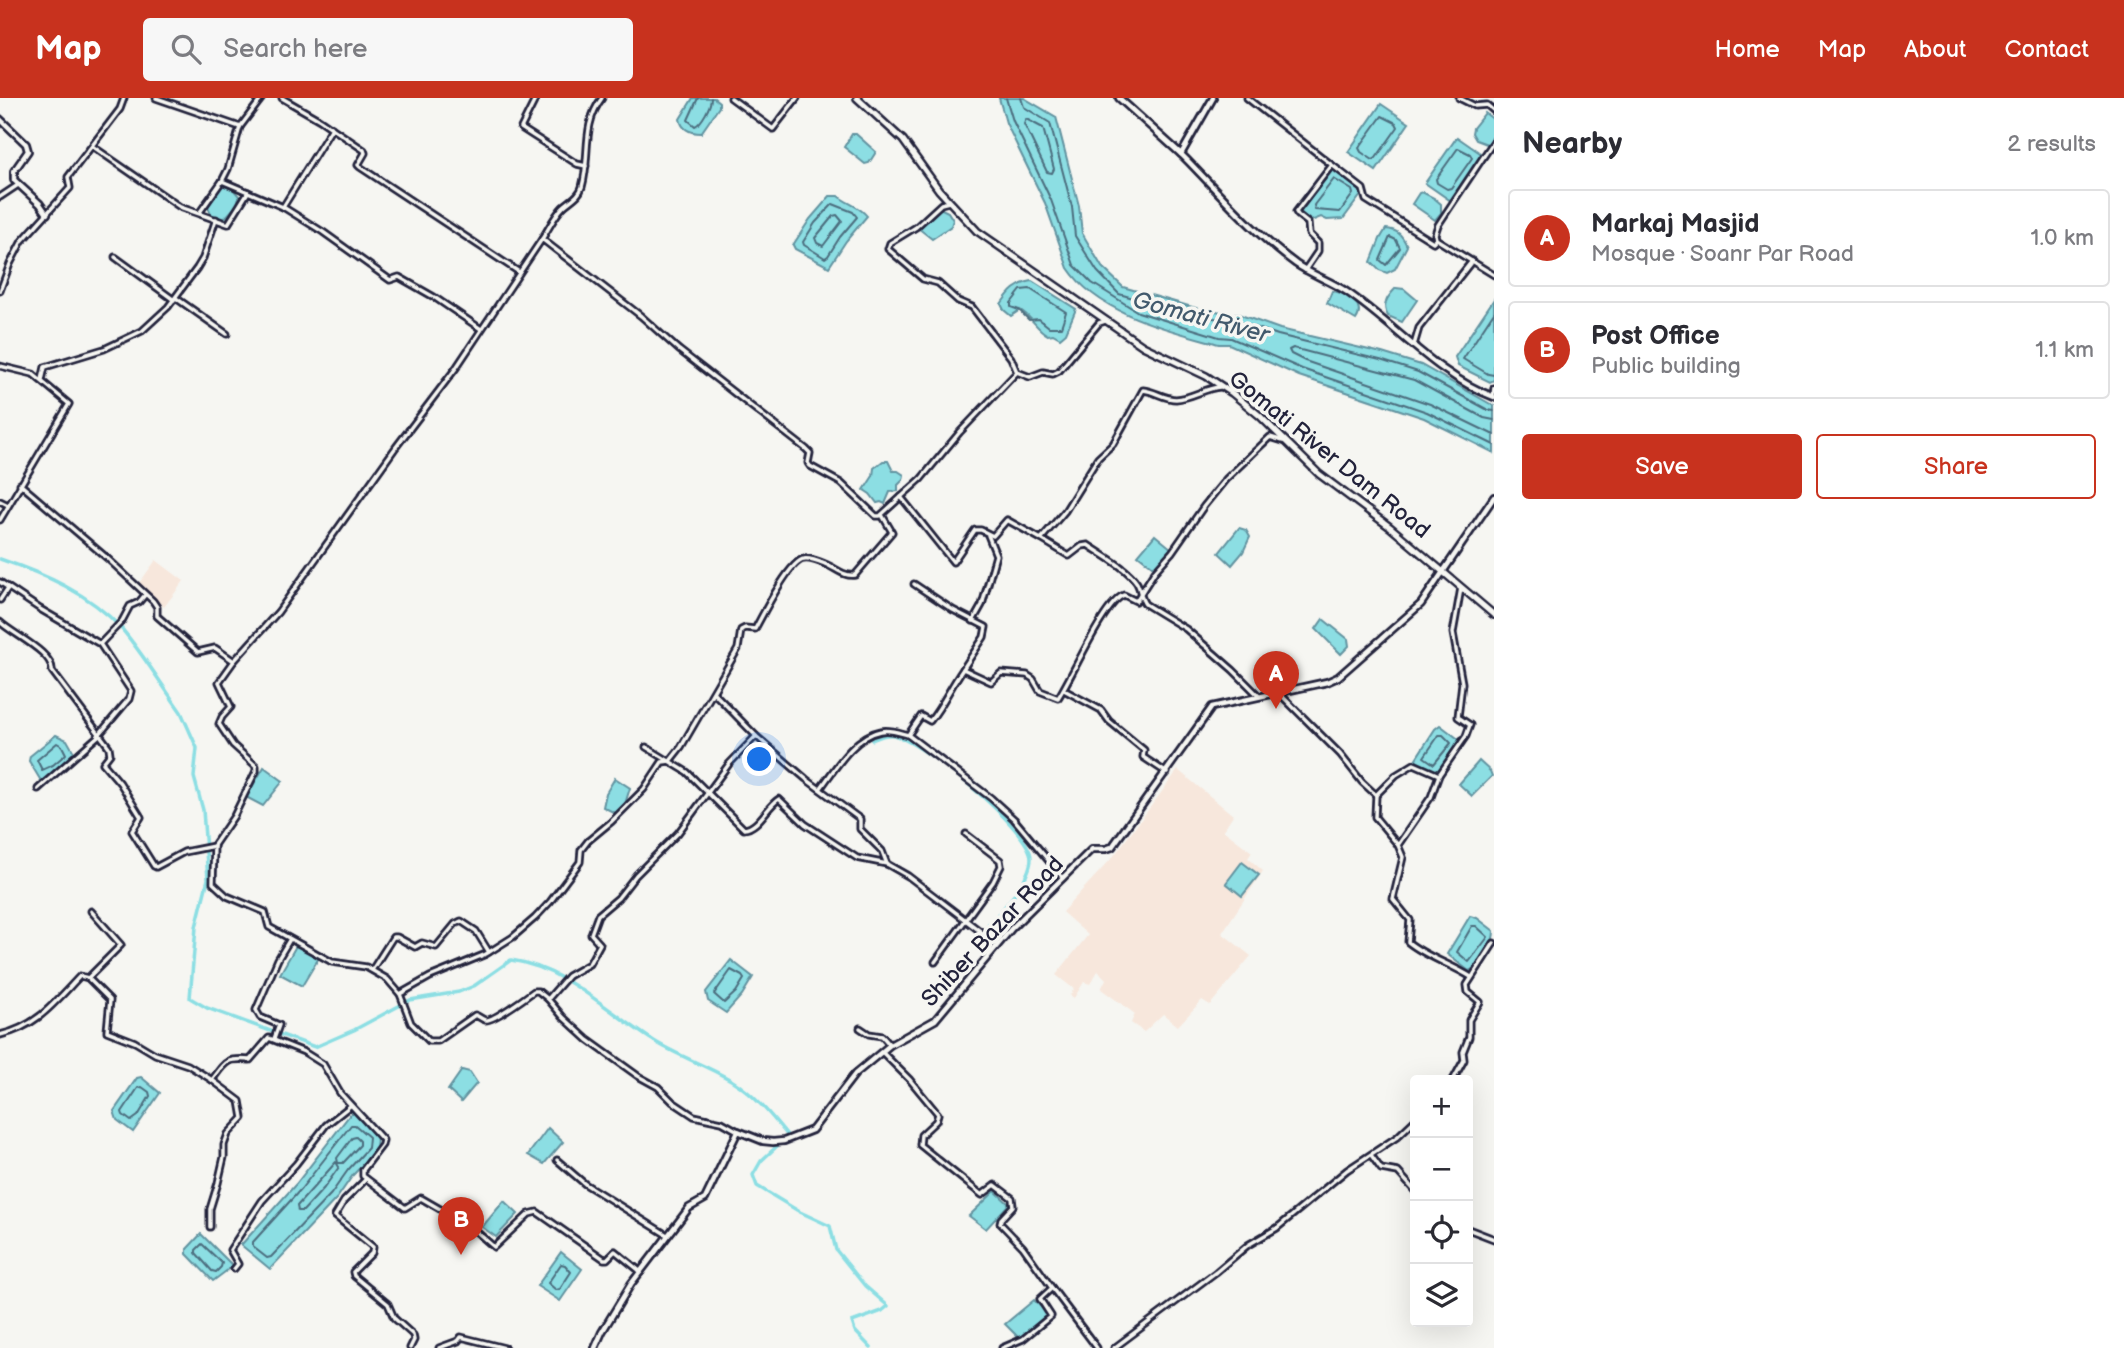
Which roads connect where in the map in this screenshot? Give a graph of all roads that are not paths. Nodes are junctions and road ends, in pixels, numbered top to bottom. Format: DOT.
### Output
graph roads {
  1 [pos="124,98"];
  2 [pos="156,98"];
  3 [pos="262,98"];
  4 [pos="282,98"];
  5 [pos="536,98"];
  6 [pos="602,98"];
  7 [pos="731,98"];
  8 [pos="797,98"];
  9 [pos="857,98"];
  10 [pos="1119,98"];
  11 [pos="1213,98"];
  12 [pos="1247,98"];
  13 [pos="1459,98"];
  14 [pos="1494,111"];
  15 [pos="0,119"];
  16 [pos="240,127"];
  17 [pos="332,128"];
  18 [pos="1494,141"];
  19 [pos="92,146"];
  20 [pos="1181,154"];
  21 [pos="1332,165"];
  22 [pos="586,166"];
  23 [pos="222,181"];
  24 [pos="18,185"];
  25 [pos="248,192"];
  26 [pos="0,197"];
  27 [pos="949,202"];
  28 [pos="283,207"];
  29 [pos="200,212"];
  30 [pos="47,214"];
  31 [pos="216,219"];
  32 [pos="542,239"];
  33 [pos="1436,239"];
  34 [pos="115,257"];
  35 [pos="1472,261"];
  36 [pos="1305,270"];
  37 [pos="519,272"];
  38 [pos="1494,275"];
  39 [pos="0,291"];
  40 [pos="175,299"];
  41 [pos="1109,321"];
  42 [pos="481,329"];
  43 [pos="227,334"];
  44 [pos="1414,347"];
  45 [pos="0,366"];
  46 [pos="1017,372"];
  47 [pos="43,380"];
  48 [pos="1225,388"];
  49 [pos="1494,388"];
  50 [pos="1493,396"];
  51 [pos="1285,442"];
  52 [pos="20,484"];
  53 [pos="1494,497"];
  54 [pos="901,498"];
  55 [pos="0,501"];
  56 [pos="8,505"];
  57 [pos="882,515"];
  58 [pos="0,520"];
  59 [pos="988,534"];
  60 [pos="1041,539"];
  61 [pos="1445,571"];
  62 [pos="0,582"];
  63 [pos="914,584"];
  64 [pos="1462,586"];
  65 [pos="8,588"];
  66 [pos="145,595"];
  67 [pos="1140,598"];
  68 [pos="0,600"];
  69 [pos="1494,615"];
  70 [pos="0,621"];
  71 [pos="973,621"];
  72 [pos="100,644"];
  73 [pos="234,661"];
  74 [pos="963,669"];
  75 [pos="1064,690"];
  76 [pos="714,692"];
  77 [pos="1279,692"];
  78 [pos="1259,696"];
  79 [pos="99,734"];
  80 [pos="908,735"];
  81 [pos="757,736"];
  82 [pos="646,747"];
  83 [pos="670,761"];
  84 [pos="1167,773"];
  85 [pos="1439,775"];
  86 [pos="38,789"];
  87 [pos="820,789"];
  88 [pos="709,794"];
  89 [pos="1376,795"];
  90 [pos="966,834"];
  91 [pos="1398,845"];
  92 [pos="214,846"];
  93 [pos="887,864"];
  94 [pos="1063,878"];
  95 [pos="91,911"];
  96 [pos="965,922"];
  97 [pos="290,939"];
  98 [pos="1494,943"];
  99 [pos="997,944"];
  100 [pos="489,951"];
  101 [pos="935,962"];
  102 [pos="372,971"];
  103 [pos="1471,977"];
  104 [pos="88,978"];
  105 [pos="400,994"];
  106 [pos="548,999"];
  107 [pos="860,1028"];
  108 [pos="0,1035"];
  109 [pos="274,1039"];
  110 [pos="890,1045"];
  111 [pos="882,1052"];
  112 [pos="1456,1075"];
  113 [pos="212,1080"];
  114 [pos="350,1106"];
  115 [pos="1410,1124"];
  116 [pos="738,1131"];
  117 [pos="1371,1154"];
  118 [pos="557,1160"];
  119 [pos="366,1179"];
  120 [pos="1410,1185"];
  121 [pos="210,1227"];
  122 [pos="1473,1230"];
  123 [pos="669,1237"];
  124 [pos="1494,1239"];
  125 [pos="234,1269"];
  126 [pos="641,1272"];
  127 [pos="1052,1288"];
  128 [pos="410,1348"];
  129 [pos="439,1348"];
  130 [pos="505,1348"];
  131 [pos="595,1348"];
  132 [pos="1002,1348"];
  133 [pos="1097,1348"];
  134 [pos="1114,1348"];
  1 -- 19 [label="street"];
  2 -- 16 [label="street"];
  3 -- 16 [label="street"];
  4 -- 17 [label="street"];
  5 -- 22 [label="street"];
  6 -- 22 [label="street"];
  7 -- 8 [label="street"];
  9 -- 27 [label="main road, Gomati River Dam Road"];
  10 -- 20 [label="street"];
  11 -- 20 [label="street"];
  12 -- 21 [label="street"];
  13 -- 14 [label="street"];
  15 -- 24 [label="street"];
  16 -- 23 [label="street"];
  17 -- 28 [label="street"];
  17 -- 37 [label="street"];
  18 -- 33 [label="street"];
  19 -- 29 [label="street"];
  19 -- 30 [label="street"];
  20 -- 36 [label="street"];
  21 -- 33 [label="street"];
  21 -- 36 [label="street"];
  22 -- 32 [label="street"];
  23 -- 25 [label="street"];
  23 -- 29 [label="street"];
  24 -- 26 [label="street"];
  24 -- 30 [label="street"];
  25 -- 28 [label="street"];
  25 -- 31 [label="street"];
  27 -- 41 [label="main road, Gomati River Dam Road"];
  27 -- 46 [label="street"];
  28 -- 42 [label="street"];
  29 -- 31 [label="street"];
  30 -- 39 [label="street"];
  31 -- 40 [label="street"];
  32 -- 37 [label="street"];
  32 -- 57 [label="street"];
  33 -- 35 [label="street"];
  34 -- 40 [label="street"];
  35 -- 38 [label="street"];
  35 -- 44 [label="street"];
  36 -- 44 [label="street"];
  37 -- 42 [label="street"];
  40 -- 43 [label="street"];
  40 -- 47 [label="street"];
  41 -- 46 [label="street"];
  41 -- 48 [label="main road, Gomati River Dam Road"];
  42 -- 73 [label="street"];
  44 -- 50 [label="street"];
  45 -- 47 [label="street"];
  46 -- 54 [label="street"];
  47 -- 52 [label="street"];
  48 -- 51 [label="main road, Gomati River Dam Road"];
  48 -- 60 [label="street"];
  49 -- 50 [label="street"];
  51 -- 61 [label="main road, Gomati River Dam Road"];
  51 -- 67 [label="street"];
  52 -- 56 [label="street"];
  52 -- 66 [label="street"];
  53 -- 61 [label="street, Shiber Bazar Road"];
  54 -- 57 [label="street"];
  54 -- 59 [label="street"];
  55 -- 56 [label="street"];
  56 -- 58 [label="street"];
  57 -- 76 [label="street"];
  59 -- 60 [label="street"];
  59 -- 71 [label="street"];
  60 -- 67 [label="street"];
  61 -- 64 [label="main road, Gomati River Dam Road"];
  61 -- 77 [label="street, Shiber Bazar Road"];
  62 -- 65 [label="street"];
  63 -- 71 [label="street"];
  64 -- 69 [label="main road, Gomati River Dam Road"];
  64 -- 85 [label="street"];
  65 -- 68 [label="street"];
  65 -- 72 [label="street"];
  66 -- 72 [label="street"];
  66 -- 73 [label="street"];
  67 -- 75 [label="street"];
  67 -- 78 [label="street"];
  70 -- 79 [label="street"];
  71 -- 74 [label="street"];
  72 -- 79 [label="street"];
  73 -- 92 [label="street"];
  74 -- 75 [label="street"];
  74 -- 80 [label="street"];
  75 -- 84 [label="street"];
  76 -- 81 [label="street"];
  76 -- 83 [label="street"];
  77 -- 78 [label="street, Shiber Bazar Road"];
  77 -- 89 [label="street"];
  78 -- 84 [label="street, Shiber Bazar Road"];
  79 -- 86 [label="street"];
  79 -- 92 [label="street"];
  80 -- 87 [label="street"];
  80 -- 94 [label="street"];
  81 -- 87 [label="street"];
  81 -- 88 [label="street"];
  82 -- 83 [label="street"];
  83 -- 88 [label="street"];
  83 -- 100 [label="street"];
  84 -- 94 [label="street, Shiber Bazar Road"];
  85 -- 89 [label="street"];
  85 -- 91 [label="street"];
  87 -- 93 [label="street"];
  88 -- 93 [label="street"];
  88 -- 106 [label="street"];
  89 -- 91 [label="street"];
  90 -- 96 [label="street"];
  91 -- 103 [label="street"];
  92 -- 97 [label="street"];
  93 -- 96 [label="street"];
  94 -- 99 [label="street, Shiber Bazar Road"];
  95 -- 104 [label="street"];
  96 -- 99 [label="street"];
  96 -- 101 [label="street"];
  97 -- 102 [label="street"];
  97 -- 109 [label="street"];
  98 -- 103 [label="street"];
  99 -- 110 [label="street, Shiber Bazar Road"];
  100 -- 102 [label="street"];
  100 -- 105 [label="street"];
  102 -- 105 [label="street"];
  103 -- 112 [label="street"];
  104 -- 108 [label="street"];
  104 -- 113 [label="street"];
  105 -- 106 [label="street"];
  106 -- 116 [label="street"];
  107 -- 110 [label="street"];
  109 -- 113 [label="street"];
  109 -- 114 [label="street"];
  110 -- 111 [label="street, Shiber Bazar Road"];
  111 -- 116 [label="street, Shiber Bazar Road"];
  111 -- 127 [label="street"];
  113 -- 121 [label="street"];
  114 -- 119 [label="street"];
  114 -- 125 [label="street"];
  115 -- 117 [label="street"];
  116 -- 123 [label="street"];
  117 -- 120 [label="street"];
  117 -- 134 [label="street"];
  118 -- 123 [label="street"];
  119 -- 126 [label="street"];
  119 -- 128 [label="street"];
  122 -- 124 [label="street"];
  123 -- 126 [label="street"];
  126 -- 131 [label="street"];
  127 -- 132 [label="street"];
  127 -- 133 [label="street"];
  129 -- 130 [label="street"];
}
